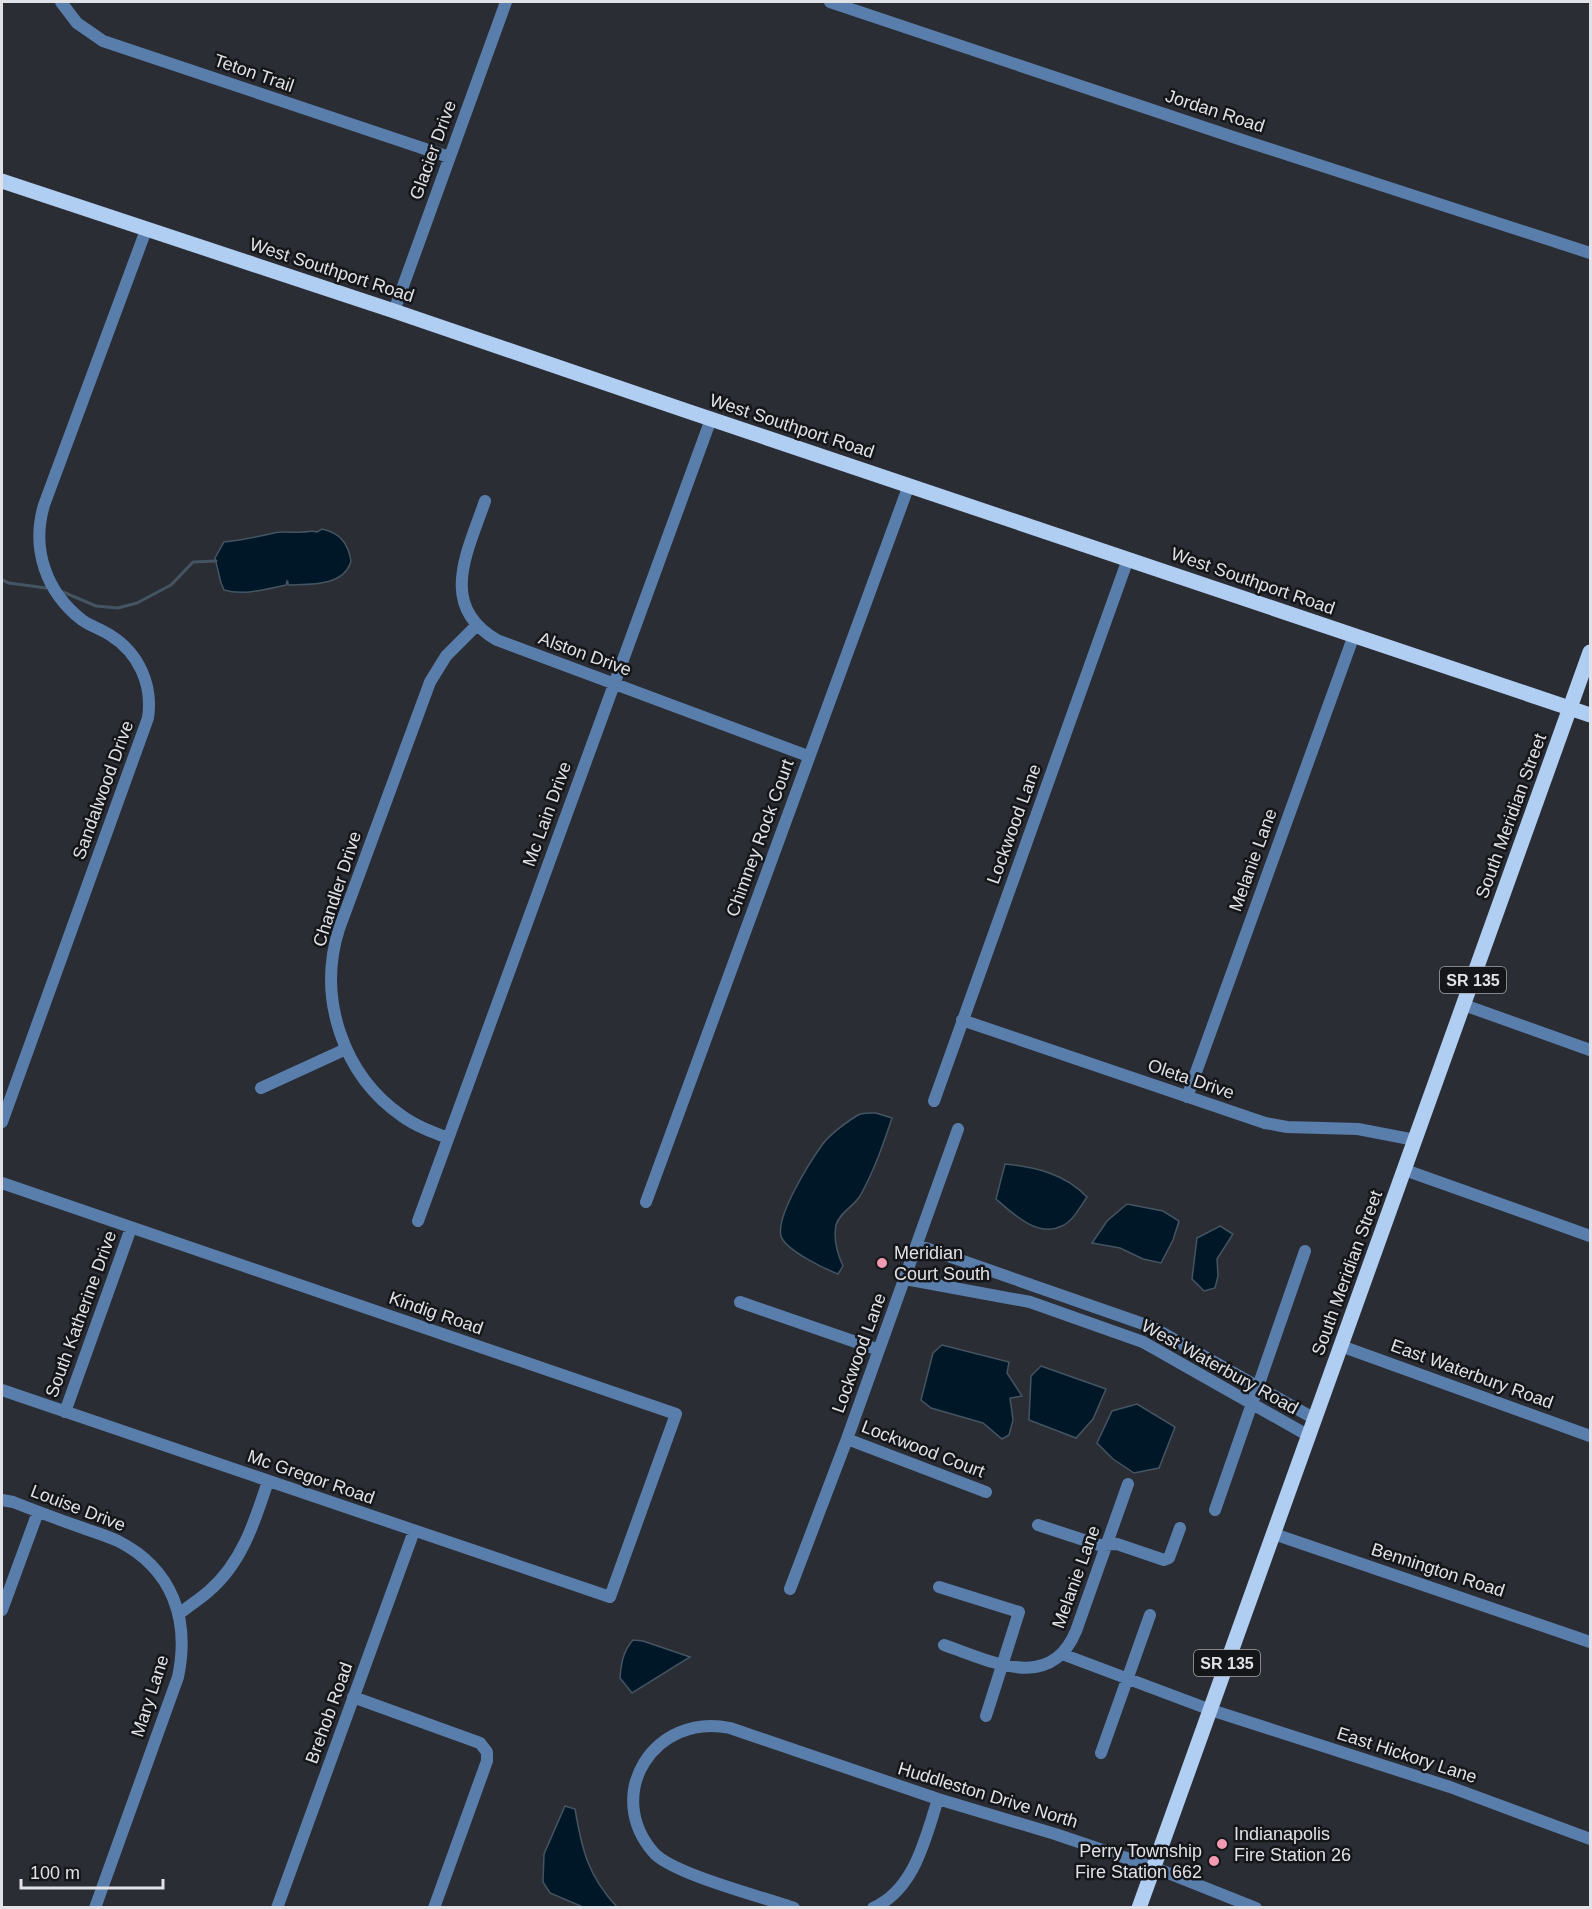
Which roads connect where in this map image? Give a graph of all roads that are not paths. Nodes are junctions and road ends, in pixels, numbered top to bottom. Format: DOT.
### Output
graph roads {
  1 [pos="61,2"];
  2 [pos="506,2"];
  3 [pos="830,2"];
  4 [pos="449,157"];
  5 [pos="2,181"];
  6 [pos="146,230"];
  7 [pos="1590,253"];
  8 [pos="394,311"];
  9 [pos="711,419"];
  10 [pos="909,485"];
  11 [pos="485,501"];
  12 [pos="1128,559"];
  13 [pos="477,625"];
  14 [pos="1354,635"];
  15 [pos="1590,652"];
  16 [pos="614,683"];
  17 [pos="1570,708"];
  18 [pos="1590,715"];
  19 [pos="808,756"];
  20 [pos="1464,1005"];
  21 [pos="962,1020"];
  22 [pos="346,1049"];
  23 [pos="1590,1050"];
  24 [pos="261,1088"];
  25 [pos="1187,1097"];
  26 [pos="934,1101"];
  27 [pos="2,1122"];
  28 [pos="958,1129"];
  29 [pos="448,1138"];
  30 [pos="1415,1140"];
  31 [pos="1405,1170"];
  32 [pos="2,1183"];
  33 [pos="646,1202"];
  34 [pos="418,1221"];
  35 [pos="130,1227"];
  36 [pos="1590,1236"];
  37 [pos="917,1245"];
  38 [pos="1305,1251"];
  39 [pos="905,1279"];
  40 [pos="740,1302"];
  41 [pos="1341,1346"];
  42 [pos="879,1350"];
  43 [pos="1258,1387"];
  44 [pos="2,1390"];
  45 [pos="1252,1404"];
  46 [pos="64,1412"];
  47 [pos="1315,1419"];
  48 [pos="1309,1436"];
  49 [pos="1590,1436"];
  50 [pos="846,1439"];
  51 [pos="268,1481"];
  52 [pos="1128,1484"];
  53 [pos="986,1492"];
  54 [pos="2,1500"];
  55 [pos="1215,1510"];
  56 [pos="38,1512"];
  57 [pos="1038,1525"];
  58 [pos="1180,1528"];
  59 [pos="414,1531"];
  60 [pos="1274,1534"];
  61 [pos="1107,1545"];
  62 [pos="939,1587"];
  63 [pos="790,1589"];
  64 [pos="610,1597"];
  65 [pos="2,1611"];
  66 [pos="179,1614"];
  67 [pos="1150,1615"];
  68 [pos="1590,1642"];
  69 [pos="944,1645"];
  70 [pos="1062,1654"];
  71 [pos="1002,1665"];
  72 [pos="1128,1678"];
  73 [pos="353,1697"];
  74 [pos="1211,1710"];
  75 [pos="986,1716"];
  76 [pos="1101,1753"];
  77 [pos="938,1799"];
  78 [pos="1590,1839"];
  79 [pos="1154,1867"];
  80 [pos="94,1908"];
  81 [pos="277,1908"];
  82 [pos="434,1908"];
  83 [pos="794,1908"];
  84 [pos="873,1908"];
  85 [pos="1139,1908"];
  86 [pos="1256,1908"];
  1 -- 4 [label="street, Teton Trail"];
  2 -- 4 [label="street, Glacier Drive"];
  3 -- 7 [label="street, Jordan Road"];
  4 -- 8 [label="street, Glacier Drive"];
  5 -- 6 [label="main road, West Southport Road"];
  6 -- 8 [label="main road, West Southport Road"];
  6 -- 27 [label="street, Sandalwood Drive"];
  8 -- 9 [label="main road, West Southport Road"];
  9 -- 10 [label="main road, West Southport Road"];
  9 -- 16 [label="street, Mc Lain Drive"];
  10 -- 12 [label="main road, West Southport Road"];
  10 -- 19 [label="street, Chimney Rock Court"];
  11 -- 13 [label="street, Alston Drive"];
  12 -- 14 [label="main road, West Southport Road"];
  12 -- 21 [label="street, Lockwood Lane"];
  13 -- 16 [label="street, Alston Drive"];
  13 -- 22 [label="street, Chandler Drive"];
  14 -- 17 [label="main road, West Southport Road"];
  14 -- 25 [label="street, Melanie Lane"];
  15 -- 17 [label="main road, South Meridian Street / SR 135"];
  16 -- 19 [label="street, Alston Drive"];
  16 -- 29 [label="street, Mc Lain Drive"];
  17 -- 18 [label="main road, West Southport Road"];
  17 -- 20 [label="main road, South Meridian Street / SR 135"];
  19 -- 33 [label="street, Chimney Rock Court"];
  20 -- 23 [label="street"];
  20 -- 30 [label="main road, South Meridian Street / SR 135"];
  21 -- 25 [label="street, Oleta Drive"];
  21 -- 26 [label="street, Lockwood Lane"];
  22 -- 24 [label="street"];
  22 -- 29 [label="street, Chandler Drive"];
  25 -- 30 [label="street, Oleta Drive"];
  28 -- 37 [label="street, Lockwood Lane"];
  29 -- 34 [label="street, Mc Lain Drive"];
  30 -- 31 [label="main road, South Meridian Street / SR 135"];
  31 -- 36 [label="street"];
  31 -- 41 [label="main road, South Meridian Street / SR 135"];
  32 -- 35 [label="street, Kindig Road"];
  35 -- 46 [label="street, South Katherine Drive"];
  35 -- 64 [label="street, Kindig Road"];
  37 -- 39 [label="street, Lockwood Lane"];
  37 -- 43 [label="street, West Waterbury Road"];
  38 -- 43 [label="street"];
  39 -- 42 [label="street, Lockwood Lane"];
  39 -- 45 [label="street, West Waterbury Road"];
  40 -- 42 [label="street"];
  41 -- 47 [label="main road, South Meridian Street / SR 135"];
  41 -- 49 [label="street, East Waterbury Road"];
  42 -- 50 [label="street, Lockwood Lane"];
  43 -- 45 [label="street"];
  43 -- 47 [label="street, West Waterbury Road"];
  44 -- 46 [label="street, Mc Gregor Road"];
  45 -- 48 [label="street, West Waterbury Road"];
  45 -- 55 [label="street"];
  46 -- 51 [label="street, Mc Gregor Road"];
  47 -- 48 [label="main road, South Meridian Street / SR 135"];
  48 -- 60 [label="main road, South Meridian Street / SR 135"];
  50 -- 53 [label="street, Lockwood Court"];
  50 -- 63 [label="street, Lockwood Lane"];
  51 -- 59 [label="street, Mc Gregor Road"];
  51 -- 66 [label="street"];
  52 -- 61 [label="street, Melanie Lane"];
  54 -- 56 [label="street, Louise Drive"];
  56 -- 65 [label="street"];
  56 -- 66 [label="street, Louise Drive"];
  57 -- 61 [label="street"];
  58 -- 61 [label="street"];
  59 -- 64 [label="street, Mc Gregor Road"];
  59 -- 73 [label="street, Brehob Road"];
  60 -- 68 [label="street, Bennington Road"];
  60 -- 74 [label="main road, South Meridian Street / SR 135"];
  61 -- 70 [label="street, Melanie Lane"];
  62 -- 71 [label="street"];
  66 -- 80 [label="street, Mary Lane"];
  67 -- 72 [label="street"];
  69 -- 71 [label="street, Melanie Lane"];
  70 -- 71 [label="street, Melanie Lane"];
  70 -- 72 [label="street, East Hickory Lane"];
  71 -- 75 [label="street"];
  72 -- 74 [label="street, East Hickory Lane"];
  72 -- 76 [label="street"];
  73 -- 81 [label="street, Brehob Road"];
  73 -- 82 [label="street"];
  74 -- 78 [label="street, East Hickory Lane"];
  74 -- 79 [label="main road, South Meridian Street / SR 135"];
  77 -- 79 [label="street, Huddleston Drive North"];
  77 -- 83 [label="street, Huddleston Drive North"];
  77 -- 84 [label="street"];
  79 -- 85 [label="main road, South Meridian Street / SR 135"];
  79 -- 86 [label="street, Huddleston Drive North"];
}
